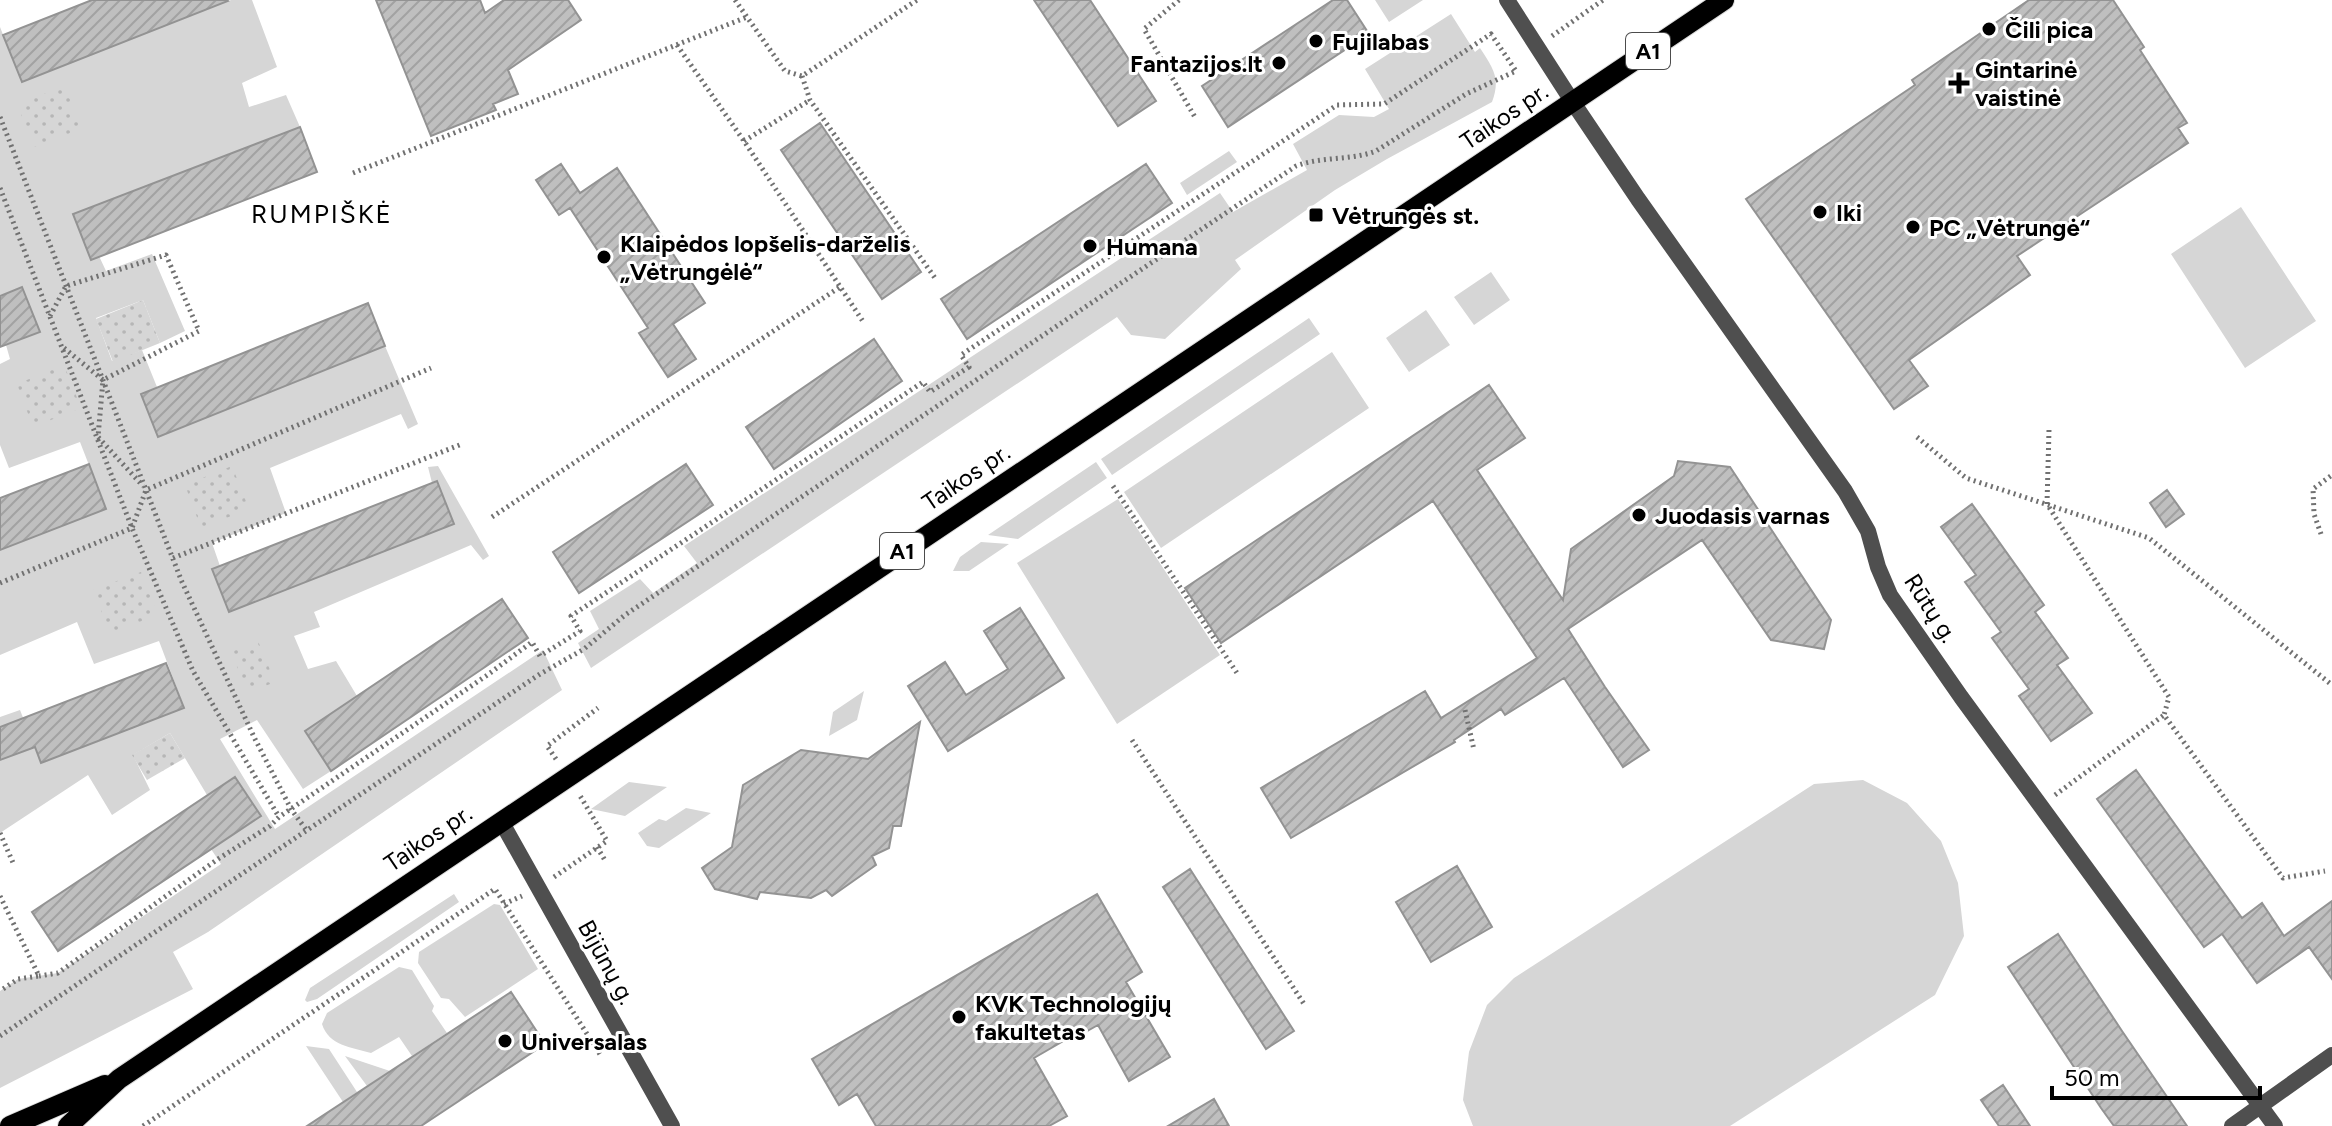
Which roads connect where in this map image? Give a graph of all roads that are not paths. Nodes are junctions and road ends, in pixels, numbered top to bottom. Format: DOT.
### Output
graph roads {
  1 [pos="1507,0"];
  2 [pos="1724,0"];
  3 [pos="1572,101"];
  4 [pos="501,821"];
  5 [pos="2332,1055"];
  6 [pos="119,1079"];
  7 [pos="2261,1107"];
  8 [pos="10,1126"];
  9 [pos="68,1126"];
  10 [pos="672,1126"];
  11 [pos="2232,1126"];
  12 [pos="2275,1126"];
  1 -- 3 [label="street, Rūtų g."];
  2 -- 3 [label="main road, Taikos pr. / A1"];
  3 -- 4 [label="main road, Taikos pr. / A1"];
  3 -- 7 [label="street, Rūtų g."];
  4 -- 6 [label="main road, Taikos pr. / A1"];
  4 -- 10 [label="street, Bijūnų g."];
  5 -- 7 [label="street"];
  6 -- 8 [label="main road, Taikos pr. / A1"];
  6 -- 9 [label="main road, Taikos pr. / A1"];
  7 -- 11 [label="street"];
  7 -- 12 [label="street, Rūtų g."];
}
